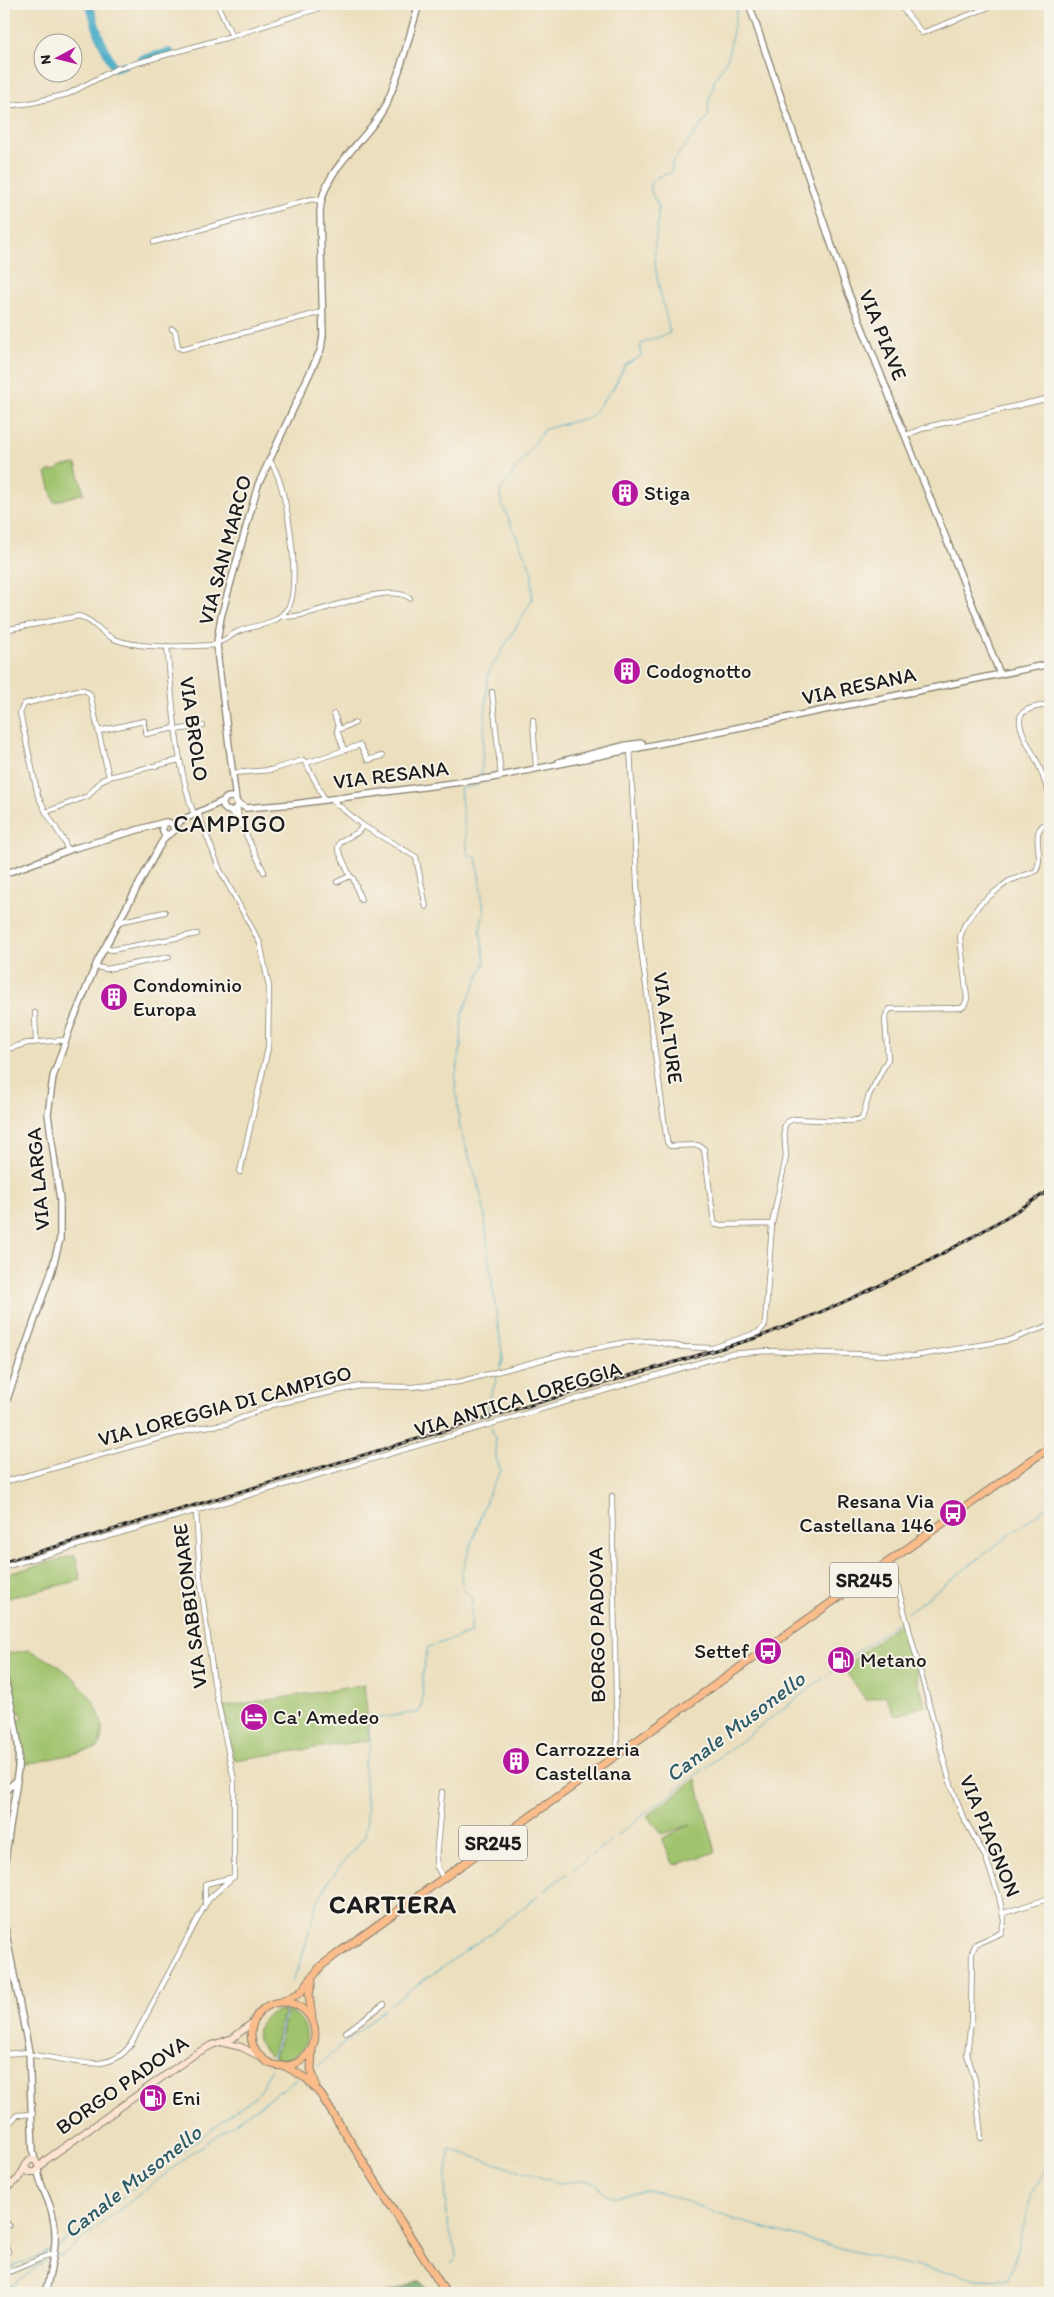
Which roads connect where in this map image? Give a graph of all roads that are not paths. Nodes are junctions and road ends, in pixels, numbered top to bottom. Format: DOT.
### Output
graph roads {
  1 [pos="217,4"];
  2 [pos="332,4"];
  3 [pos="419,4"];
  4 [pos="749,4"];
  5 [pos="899,4"];
  6 [pos="997,4"];
  7 [pos="232,36"];
  8 [pos="4,106"];
  9 [pos="322,200"];
  10 [pos="154,242"];
  11 [pos="322,312"];
  12 [pos="172,329"];
  13 [pos="1050,398"];
  14 [pos="906,435"];
  15 [pos="269,460"];
  16 [pos="410,598"];
  17 [pos="282,615"];
  18 [pos="4,630"];
  19 [pos="217,644"];
  20 [pos="167,646"];
  21 [pos="1050,666"];
  22 [pos="1000,674"];
  23 [pos="492,692"];
  24 [pos="1050,704"];
  25 [pos="334,714"];
  26 [pos="533,720"];
  27 [pos="144,722"];
  28 [pos="355,724"];
  29 [pos="203,726"];
  30 [pos="175,729"];
  31 [pos="339,729"];
  32 [pos="99,731"];
  33 [pos="146,734"];
  34 [pos="630,746"];
  35 [pos="344,750"];
  36 [pos="382,756"];
  37 [pos="179,760"];
  38 [pos="306,763"];
  39 [pos="536,768"];
  40 [pos="233,773"];
  41 [pos="501,776"];
  42 [pos="109,777"];
  43 [pos="234,782"];
  44 [pos="1050,796"];
  45 [pos="225,799"];
  46 [pos="328,799"];
  47 [pos="234,807"];
  48 [pos="209,809"];
  49 [pos="46,812"];
  50 [pos="194,814"];
  51 [pos="167,822"];
  52 [pos="1050,822"];
  53 [pos="149,826"];
  54 [pos="362,826"];
  55 [pos="174,829"];
  56 [pos="164,832"];
  57 [pos="68,851"];
  58 [pos="264,872"];
  59 [pos="4,874"];
  60 [pos="350,876"];
  61 [pos="337,882"];
  62 [pos="362,900"];
  63 [pos="426,907"];
  64 [pos="165,912"];
  65 [pos="118,922"];
  66 [pos="197,934"];
  67 [pos="105,947"];
  68 [pos="169,958"];
  69 [pos="96,967"];
  70 [pos="35,1014"];
  71 [pos="66,1040"];
  72 [pos="36,1042"];
  73 [pos="4,1050"];
  74 [pos="240,1172"];
  75 [pos="772,1224"];
  76 [pos="1050,1325"];
  77 [pos="4,1408"];
  78 [pos="1050,1448"];
  79 [pos="4,1482"];
  80 [pos="612,1496"];
  81 [pos="196,1510"];
  82 [pos="886,1564"];
  83 [pos="4,1567"];
  84 [pos="4,1676"];
  85 [pos="619,1753"];
  86 [pos="17,1774"];
  87 [pos="4,1791"];
  88 [pos="442,1792"];
  89 [pos="14,1801"];
  90 [pos="4,1867"];
  91 [pos="234,1877"];
  92 [pos="443,1878"];
  93 [pos="1050,1898"];
  94 [pos="205,1906"];
  95 [pos="1004,1913"];
  96 [pos="4,1923"];
  97 [pos="5,1933"];
  98 [pos="314,1975"];
  99 [pos="281,2002"];
  100 [pos="384,2004"];
  101 [pos="253,2022"];
  102 [pos="313,2024"];
  103 [pos="346,2032"];
  104 [pos="220,2043"];
  105 [pos="312,2047"];
  106 [pos="30,2053"];
  107 [pos="4,2054"];
  108 [pos="259,2056"];
  109 [pos="285,2066"];
  110 [pos="321,2095"];
  111 [pos="33,2114"];
  112 [pos="4,2116"];
  113 [pos="12,2120"];
  114 [pos="4,2129"];
  115 [pos="981,2138"];
  116 [pos="33,2149"];
  117 [pos="36,2160"];
  118 [pos="46,2160"];
  119 [pos="26,2164"];
  120 [pos="35,2171"];
  121 [pos="20,2176"];
  122 [pos="4,2190"];
  123 [pos="4,2218"];
  124 [pos="10,2226"];
  125 [pos="4,2240"];
  126 [pos="54,2251"];
  127 [pos="8,2252"];
  128 [pos="4,2274"];
  129 [pos="45,2293"];
  130 [pos="446,2293"];
  1 -- 7 [label="street"];
  2 -- 7 [label="street"];
  3 -- 9 [label="street, VIA SAN MARCO"];
  4 -- 14 [label="street, VIA PIAVE"];
  5 -- 6 [label="street"];
  7 -- 8 [label="street"];
  9 -- 10 [label="street"];
  9 -- 11 [label="street, VIA SAN MARCO"];
  11 -- 12 [label="street"];
  11 -- 15 [label="street, VIA SAN MARCO"];
  13 -- 14 [label="street"];
  14 -- 22 [label="street, VIA PIAVE"];
  15 -- 17 [label="street"];
  15 -- 19 [label="street, VIA SAN MARCO"];
  16 -- 17 [label="street"];
  17 -- 19 [label="street"];
  18 -- 20 [label="street"];
  19 -- 20 [label="street"];
  19 -- 40 [label="street, VIA SAN MARCO"];
  20 -- 30 [label="street, VIA BROLO"];
  21 -- 22 [label="street, VIA RESANA"];
  22 -- 34 [label="street, VIA RESANA"];
  23 -- 41 [label="street"];
  24 -- 44 [label="street"];
  25 -- 31 [label="street"];
  26 -- 39 [label="street"];
  27 -- 32 [label="street"];
  27 -- 33 [label="street"];
  28 -- 31 [label="street"];
  29 -- 30 [label="street"];
  30 -- 33 [label="street"];
  30 -- 37 [label="street, VIA BROLO"];
  31 -- 35 [label="street"];
  32 -- 42 [label="street"];
  32 -- 49 [label="street"];
  34 -- 39 [label="street, VIA RESANA"];
  34 -- 75 [label="street, VIA ALTURE"];
  35 -- 36 [label="street"];
  35 -- 38 [label="street"];
  37 -- 42 [label="street"];
  37 -- 50 [label="street, VIA BROLO"];
  38 -- 40 [label="street"];
  38 -- 46 [label="street"];
  39 -- 41 [label="street, VIA RESANA"];
  40 -- 43 [label="street, VIA SAN MARCO"];
  41 -- 46 [label="street, VIA RESANA"];
  42 -- 49 [label="street"];
  43 -- 45 [label="street"];
  43 -- 47 [label="street, VIA SAN MARCO"];
  45 -- 47 [label="street"];
  45 -- 47 [label="street, VIA RESANA"];
  45 -- 48 [label="street"];
  46 -- 47 [label="street, VIA RESANA"];
  46 -- 54 [label="street"];
  47 -- 48 [label="street"];
  47 -- 58 [label="street"];
  48 -- 50 [label="street"];
  49 -- 57 [label="street"];
  50 -- 51 [label="street"];
  50 -- 55 [label="street, VIA LARGA"];
  50 -- 74 [label="street, VIA BROLO"];
  51 -- 53 [label="street"];
  51 -- 55 [label="street"];
  51 -- 56 [label="street"];
  52 -- 75 [label="street, VIA LOREGGIA DI CAMPIGO"];
  53 -- 56 [label="street"];
  53 -- 57 [label="street"];
  54 -- 60 [label="street"];
  54 -- 63 [label="street"];
  55 -- 56 [label="street, VIA LARGA"];
  56 -- 65 [label="street, VIA LARGA"];
  57 -- 59 [label="street"];
  60 -- 61 [label="street"];
  60 -- 62 [label="street"];
  64 -- 65 [label="street"];
  65 -- 67 [label="street, VIA LARGA"];
  66 -- 67 [label="street"];
  67 -- 69 [label="street, VIA LARGA"];
  68 -- 69 [label="street"];
  69 -- 71 [label="street, VIA LARGA"];
  70 -- 72 [label="street"];
  71 -- 72 [label="street"];
  71 -- 77 [label="street, VIA LARGA"];
  72 -- 73 [label="street"];
  75 -- 79 [label="street, VIA LOREGGIA DI CAMPIGO"];
  76 -- 81 [label="street, VIA ANTICA LOREGGIA"];
  78 -- 82 [label="main road, SR245"];
  80 -- 85 [label="street, BORGO PADOVA"];
  81 -- 83 [label="street, VIA ANTICA LOREGGIA"];
  81 -- 91 [label="street, VIA SABBIONARE"];
  82 -- 85 [label="main road, SR245"];
  82 -- 95 [label="street, VIA PIAGNON"];
  84 -- 86 [label="street"];
  85 -- 92 [label="main road, SR245"];
  86 -- 87 [label="street"];
  86 -- 89 [label="street"];
  87 -- 89 [label="street"];
  88 -- 92 [label="street"];
  89 -- 90 [label="street"];
  91 -- 94 [label="street"];
  91 -- 94 [label="street"];
  92 -- 98 [label="main road, SR245"];
  93 -- 95 [label="street"];
  94 -- 106 [label="street"];
  95 -- 115 [label="street, VIA PIAGNON"];
  96 -- 97 [label="street"];
  97 -- 106 [label="street"];
  98 -- 99 [label="main road, SR245"];
  98 -- 102 [label="main road"];
  99 -- 101 [label="main road"];
  99 -- 102 [label="main road"];
  100 -- 103 [label="street"];
  101 -- 104 [label="main road, BORGO PADOVA"];
  101 -- 108 [label="main road"];
  102 -- 105 [label="main road"];
  104 -- 108 [label="main road, BORGO PADOVA"];
  104 -- 118 [label="main road, BORGO PADOVA"];
  105 -- 109 [label="main road"];
  105 -- 110 [label="main road"];
  106 -- 107 [label="street"];
  106 -- 111 [label="street"];
  108 -- 109 [label="main road"];
  109 -- 110 [label="main road"];
  110 -- 130 [label="main road"];
  111 -- 113 [label="street"];
  111 -- 116 [label="street"];
  112 -- 113 [label="street"];
  113 -- 114 [label="street"];
  116 -- 117 [label="street"];
  116 -- 119 [label="street"];
  117 -- 118 [label="main road, BORGO PADOVA"];
  117 -- 119 [label="main road, BORGO PADOVA"];
  117 -- 120 [label="main road"];
  118 -- 120 [label="main road, BORGO PADOVA"];
  119 -- 120 [label="main road"];
  119 -- 121 [label="main road"];
  120 -- 121 [label="main road"];
  120 -- 126 [label="street"];
  121 -- 122 [label="main road"];
  123 -- 124 [label="street"];
  125 -- 127 [label="street"];
  126 -- 128 [label="street"];
  126 -- 129 [label="street"];
}
